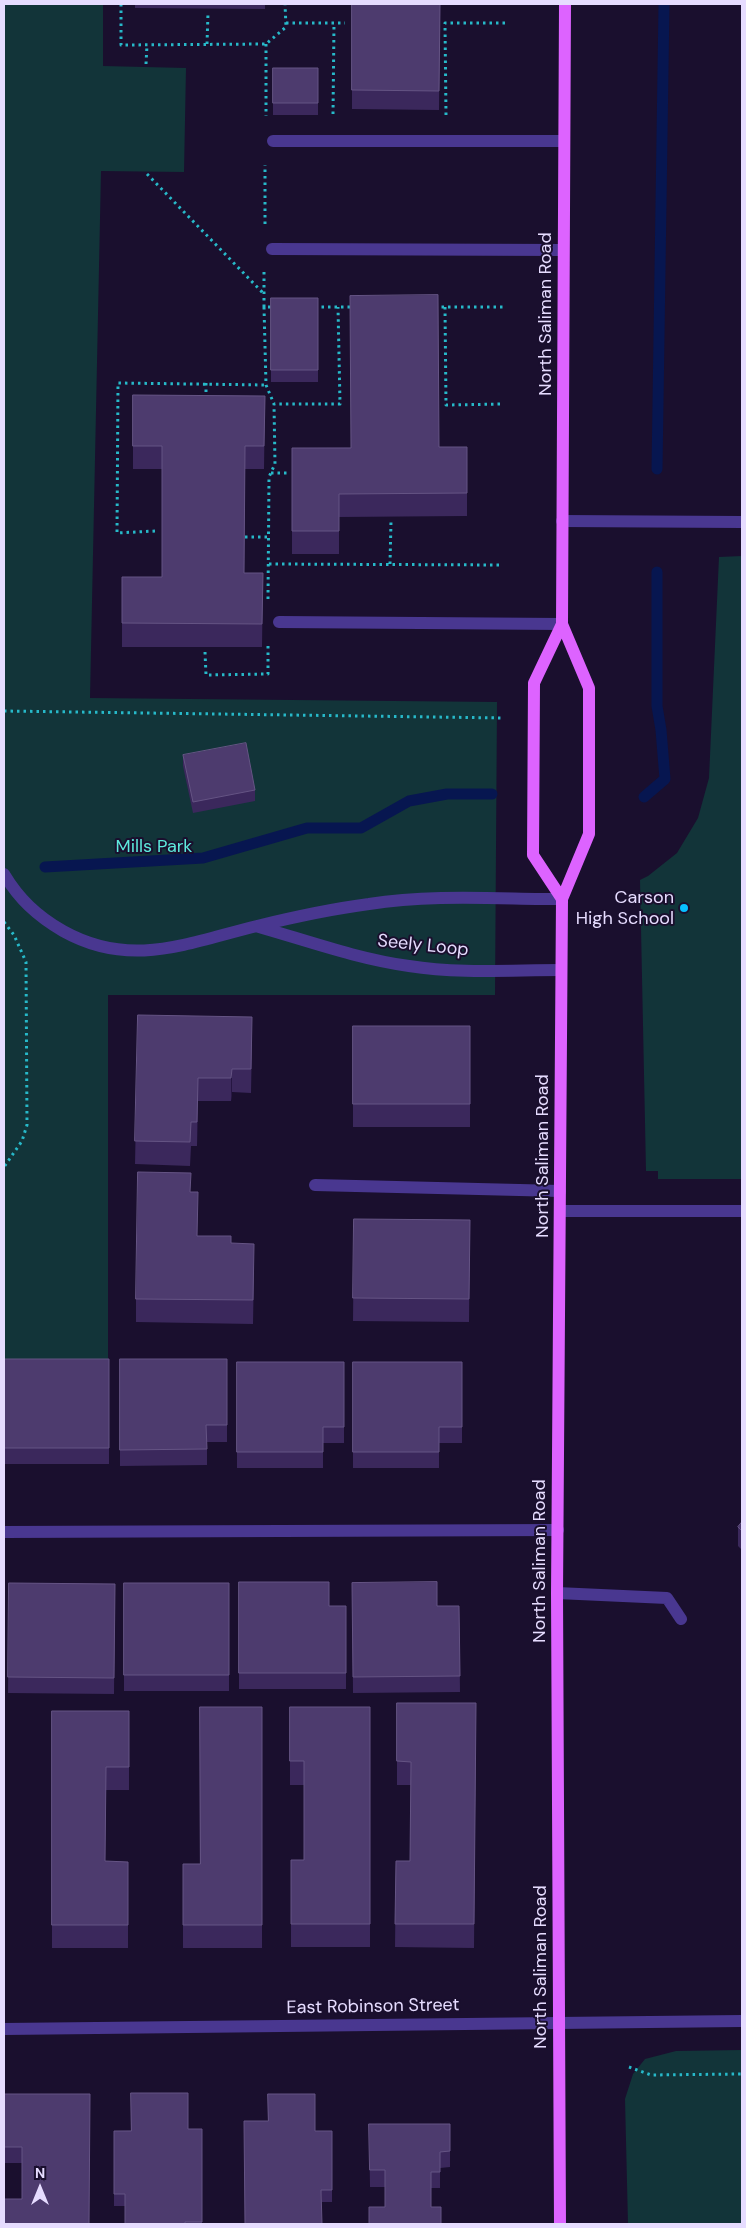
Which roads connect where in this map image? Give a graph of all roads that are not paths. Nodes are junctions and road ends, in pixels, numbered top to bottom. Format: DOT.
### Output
graph roads {
  1 [pos="565,4"];
  2 [pos="273,140"];
  3 [pos="564,141"];
  4 [pos="272,249"];
  5 [pos="563,250"];
  6 [pos="562,520"];
  7 [pos="742,522"];
  8 [pos="279,622"];
  9 [pos="562,624"];
  10 [pos="4,874"];
  11 [pos="562,899"];
  12 [pos="256,926"];
  13 [pos="561,970"];
  14 [pos="315,1185"];
  15 [pos="560,1191"];
  16 [pos="560,1211"];
  17 [pos="742,1211"];
  18 [pos="558,1530"];
  19 [pos="4,1532"];
  20 [pos="558,1592"];
  21 [pos="681,1619"];
  22 [pos="742,2021"];
  23 [pos="559,2023"];
  24 [pos="4,2029"];
  25 [pos="560,2224"];
  1 -- 3 [label="main road, North Saliman Road"];
  2 -- 3 [label="street"];
  3 -- 5 [label="main road, North Saliman Road"];
  4 -- 5 [label="street"];
  5 -- 6 [label="main road, North Saliman Road"];
  6 -- 7 [label="street"];
  6 -- 9 [label="main road, North Saliman Road"];
  8 -- 9 [label="street"];
  9 -- 11 [label="main road, North Saliman Road"];
  9 -- 11 [label="main road, North Saliman Road"];
  10 -- 12 [label="street"];
  11 -- 12 [label="street"];
  11 -- 13 [label="main road, North Saliman Road"];
  12 -- 13 [label="street, Seely Loop"];
  13 -- 15 [label="main road, North Saliman Road"];
  14 -- 15 [label="street"];
  15 -- 16 [label="main road, North Saliman Road"];
  16 -- 17 [label="street"];
  16 -- 18 [label="main road, North Saliman Road"];
  18 -- 19 [label="street"];
  18 -- 20 [label="main road, North Saliman Road"];
  20 -- 21 [label="street"];
  20 -- 23 [label="main road, North Saliman Road"];
  22 -- 23 [label="street, East Robinson Street"];
  23 -- 24 [label="street, East Robinson Street"];
  23 -- 25 [label="main road, North Saliman Road"];
}
